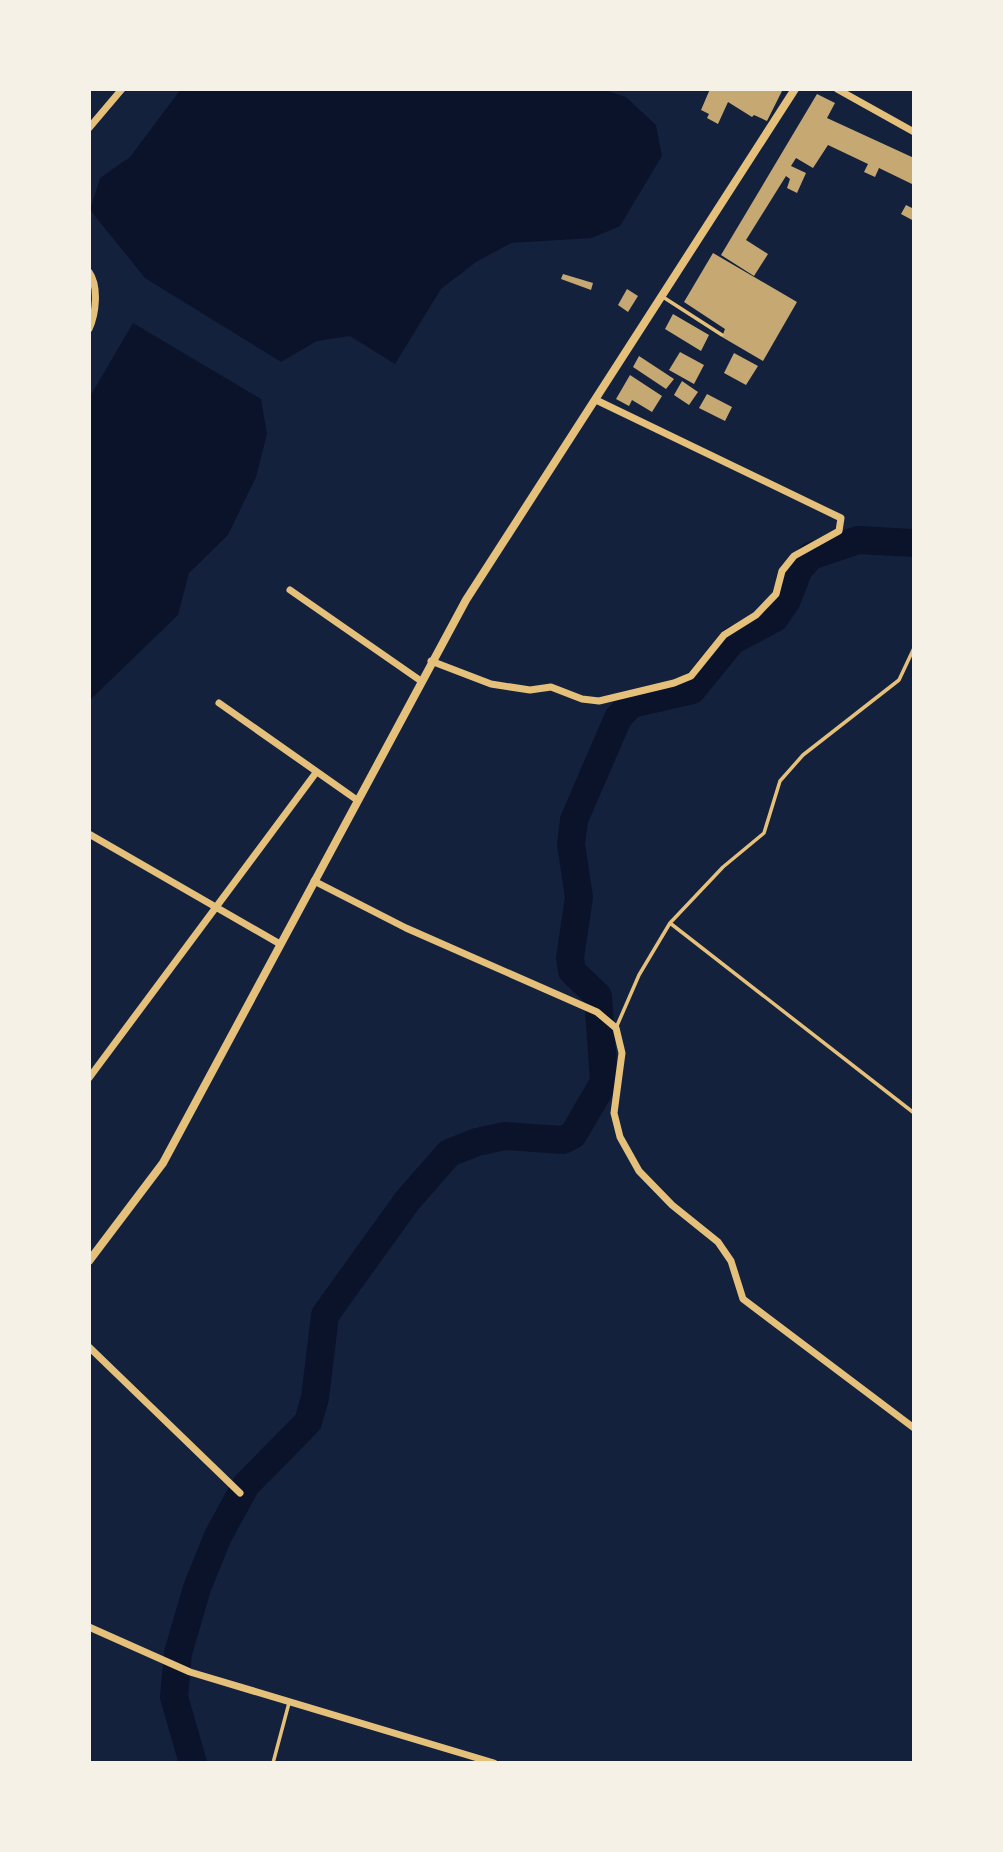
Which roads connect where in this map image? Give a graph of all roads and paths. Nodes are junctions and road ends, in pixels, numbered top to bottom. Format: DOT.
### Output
graph roads {
  1 [pos="122,89"];
  2 [pos="796,89"];
  3 [pos="837,89"];
  4 [pos="89,128"];
  5 [pos="914,132"];
  6 [pos="89,272"];
  7 [pos="662,296"];
  8 [pos="89,329"];
  9 [pos="722,335"];
  10 [pos="596,400"];
  11 [pos="290,590"];
  12 [pos="914,648"];
  13 [pos="431,661"];
  14 [pos="421,681"];
  15 [pos="219,703"];
  16 [pos="315,774"];
  17 [pos="357,800"];
  18 [pos="89,834"];
  19 [pos="314,881"];
  20 [pos="215,908"];
  21 [pos="670,923"];
  22 [pos="280,944"];
  23 [pos="616,1028"];
  24 [pos="89,1079"];
  25 [pos="914,1113"];
  26 [pos="89,1261"];
  27 [pos="89,1347"];
  28 [pos="914,1428"];
  29 [pos="240,1493"];
  30 [pos="89,1627"];
  31 [pos="290,1701"];
  32 [pos="273,1763"];
  33 [pos="494,1763"];
  1 -- 4 [label="street"];
  2 -- 7 [label="street"];
  3 -- 5 [label="street"];
  6 -- 8 [label="street"];
  7 -- 9 [label="lane"];
  7 -- 10 [label="street"];
  10 -- 13 [label="street"];
  10 -- 13 [label="street"];
  11 -- 14 [label="street"];
  12 -- 21 [label="lane"];
  13 -- 14 [label="street"];
  14 -- 17 [label="street"];
  15 -- 16 [label="street"];
  16 -- 17 [label="street"];
  16 -- 20 [label="street"];
  17 -- 19 [label="street"];
  18 -- 20 [label="street"];
  19 -- 22 [label="street"];
  19 -- 23 [label="street"];
  20 -- 22 [label="street"];
  20 -- 24 [label="street"];
  21 -- 23 [label="lane"];
  21 -- 25 [label="lane"];
  22 -- 26 [label="street"];
  23 -- 28 [label="street"];
  27 -- 29 [label="street"];
  30 -- 31 [label="street"];
  31 -- 32 [label="lane"];
  31 -- 33 [label="street"];
}
